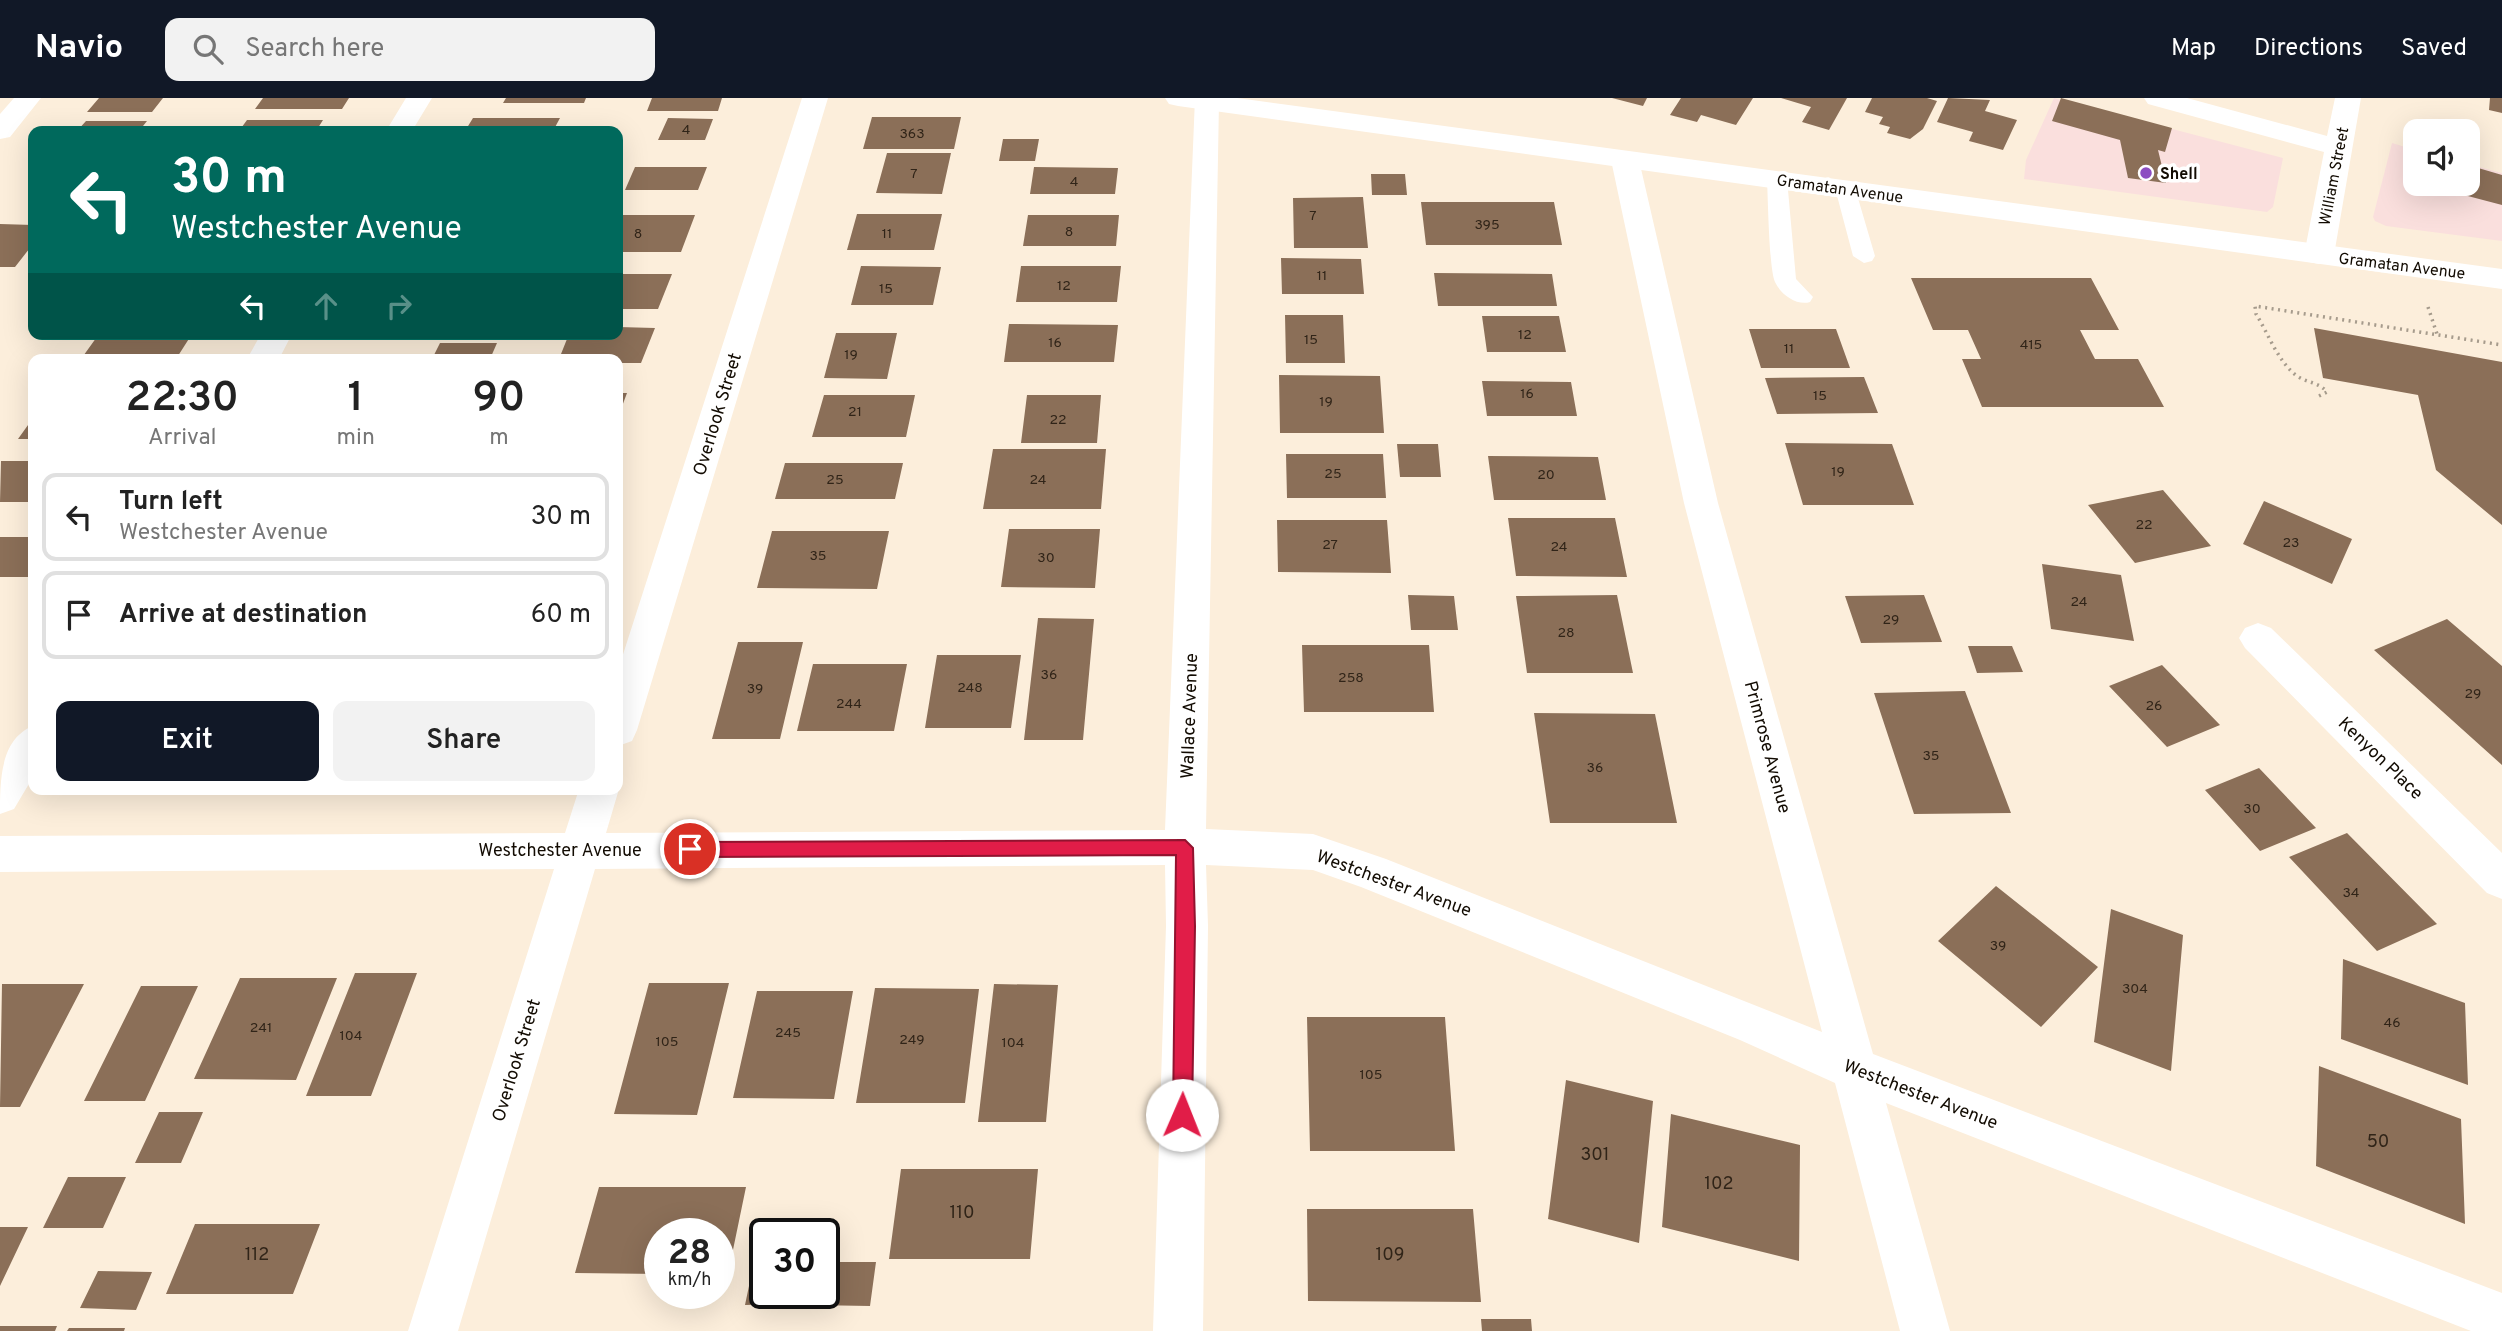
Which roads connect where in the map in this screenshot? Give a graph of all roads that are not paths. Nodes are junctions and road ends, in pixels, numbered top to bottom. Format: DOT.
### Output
graph roads {
  1 [pos="28,98"];
  2 [pos="419,98"];
  3 [pos="816,98"];
  4 [pos="2157,98"];
  5 [pos="2348,98"];
  6 [pos="1192,99"];
  7 [pos="402,126"];
  8 [pos="0,131"];
  9 [pos="2338,147"];
  10 [pos="1625,160"];
  11 [pos="1777,179"];
  12 [pos="1845,188"];
  13 [pos="2319,255"];
  14 [pos="1864,256"];
  15 [pos="2502,279"];
  16 [pos="1802,297"];
  17 [pos="2258,638"];
  18 [pos="623,714"];
  19 [pos="28,750"];
  20 [pos="597,795"];
  21 [pos="0,797"];
  22 [pos="1185,848"];
  23 [pos="580,849"];
  24 [pos="0,854"];
  25 [pos="2502,880"];
  26 [pos="1855,1069"];
  27 [pos="2502,1318"];
  28 [pos="433,1331"];
  29 [pos="1178,1331"];
  30 [pos="1925,1331"];
  1 -- 8 [label="street"];
  2 -- 7 [label="street"];
  3 -- 18 [label="street, Overlook Street"];
  4 -- 9 [label="street"];
  5 -- 9 [label="street, William Street"];
  6 -- 10 [label="street, Gramatan Avenue"];
  6 -- 22 [label="street, Wallace Avenue"];
  9 -- 13 [label="street, William Street"];
  10 -- 11 [label="street, Gramatan Avenue"];
  10 -- 26 [label="street, Primrose Avenue"];
  11 -- 12 [label="street, Gramatan Avenue"];
  11 -- 16 [label="lane"];
  12 -- 13 [label="street, Gramatan Avenue"];
  12 -- 14 [label="lane"];
  13 -- 15 [label="street, Gramatan Avenue"];
  17 -- 25 [label="street, Kenyon Place"];
  19 -- 21 [label="street"];
  20 -- 23 [label="street, Overlook Street"];
  22 -- 23 [label="street, Westchester Avenue"];
  22 -- 26 [label="street, Westchester Avenue"];
  22 -- 29 [label="street, Wallace Avenue"];
  23 -- 24 [label="street, Westchester Avenue"];
  23 -- 28 [label="street, Overlook Street"];
  26 -- 27 [label="street, Westchester Avenue"];
  26 -- 30 [label="street, Primrose Avenue"];
}
